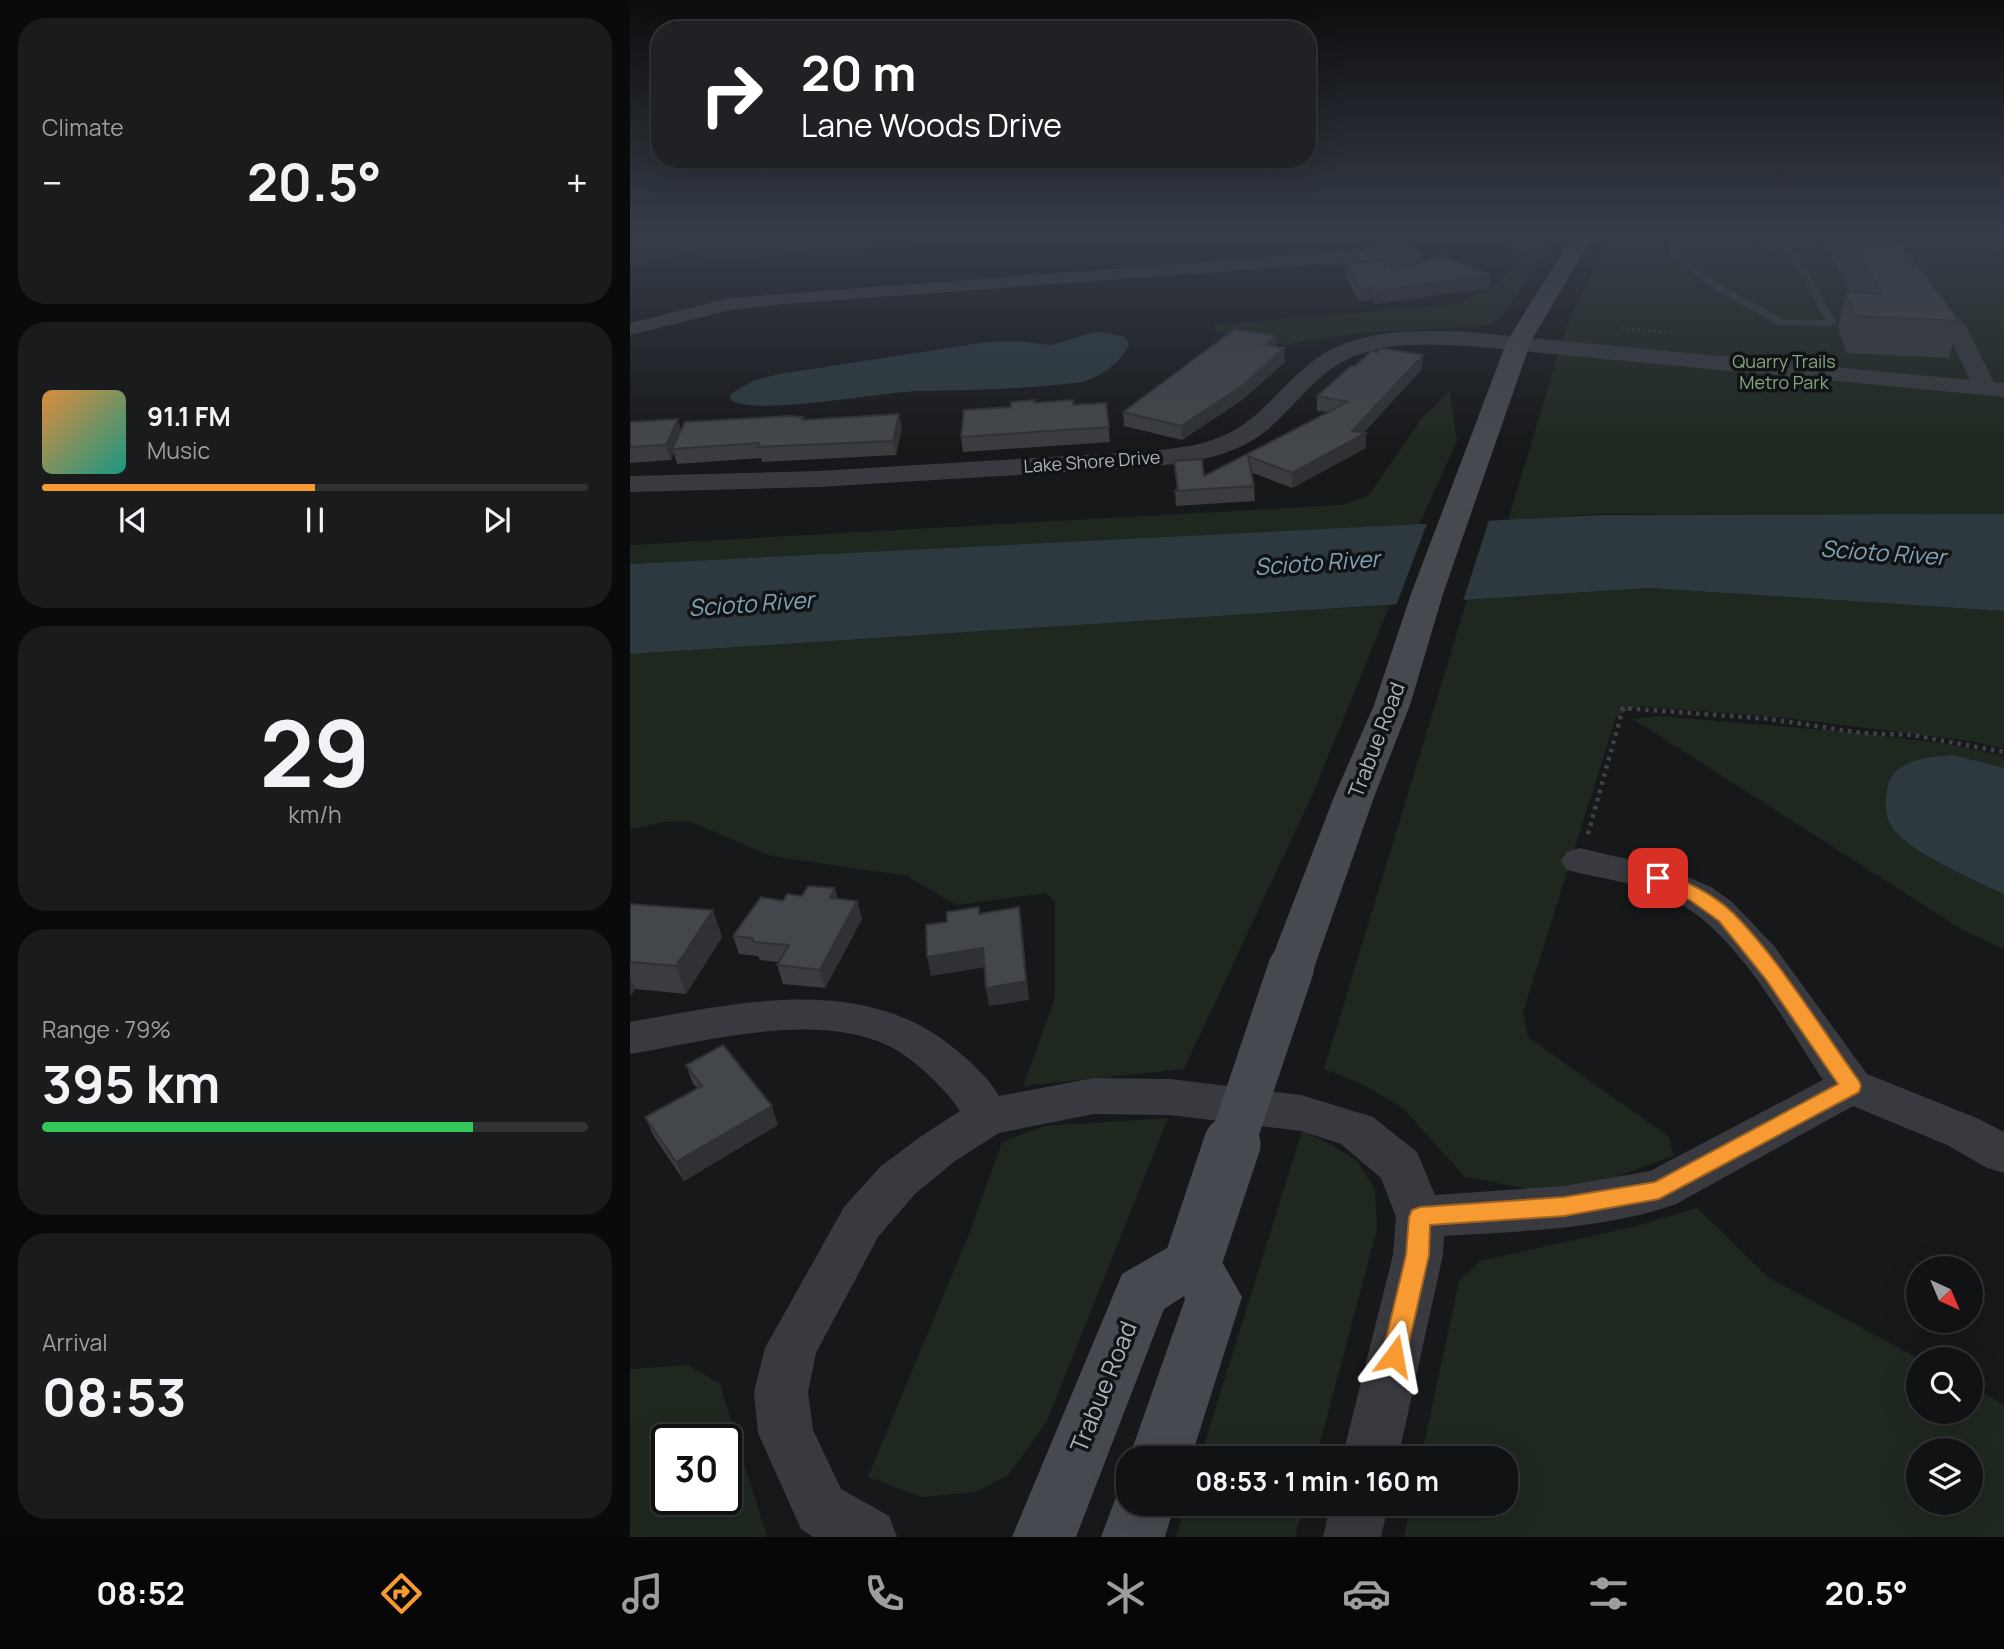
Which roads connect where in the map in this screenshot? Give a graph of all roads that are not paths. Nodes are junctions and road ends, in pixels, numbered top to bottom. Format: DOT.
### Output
graph roads {
  1 [pos="742,303"];
  2 [pos="1543,303"];
  3 [pos="1746,303"];
  4 [pos="1821,303"];
  5 [pos="1934,303"];
  6 [pos="630,329"];
  7 [pos="1518,344"];
  8 [pos="1995,390"];
  9 [pos="630,484"];
  10 [pos="1580,861"];
  11 [pos="635,1046"];
  12 [pos="1851,1086"];
  13 [pos="987,1117"];
  14 [pos="2004,1154"];
  15 [pos="1420,1217"];
  16 [pos="1194,1261"];
  17 [pos="1164,1446"];
  18 [pos="1373,1446"];
  19 [pos="1140,1516"];
  20 [pos="1357,1516"];
  21 [pos="868,1537"];
  22 [pos="1044,1537"];
  23 [pos="1133,1537"];
  24 [pos="1352,1537"];
  1 -- 6 [label="street"];
  2 -- 7 [label="main road, Trabue Road"];
  3 -- 4 [label="lane"];
  5 -- 8 [label="street"];
  7 -- 8 [label="street, Lake Shore Drive"];
  7 -- 9 [label="street, Lake Shore Drive"];
  7 -- 16 [label="main road, Trabue Road, bridge"];
  10 -- 12 [label="street"];
  11 -- 13 [label="street"];
  12 -- 14 [label="street"];
  12 -- 15 [label="street"];
  13 -- 15 [label="street"];
  13 -- 21 [label="street"];
  15 -- 18 [label="street"];
  16 -- 17 [label="main road"];
  16 -- 22 [label="main road, Trabue Road"];
  19 -- 23 [label="main road"];
  20 -- 24 [label="street"];
}
